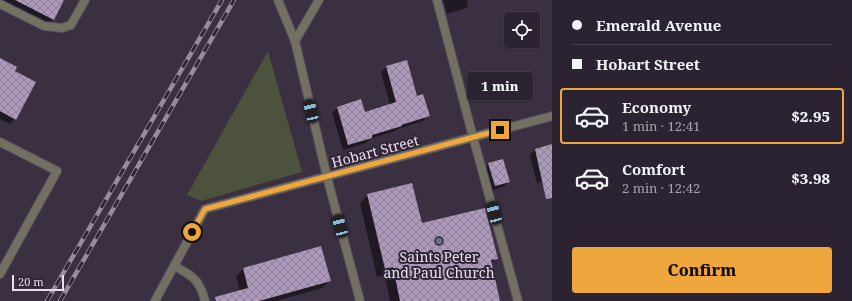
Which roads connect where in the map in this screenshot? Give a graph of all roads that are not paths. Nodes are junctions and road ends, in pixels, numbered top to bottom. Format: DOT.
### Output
graph roads {
  1 [pos="85,0"];
  2 [pos="278,0"];
  3 [pos="319,0"];
  4 [pos="437,0"];
  5 [pos="0,4"];
  6 [pos="295,41"];
  7 [pos="552,116"];
  8 [pos="473,138"];
  9 [pos="0,142"];
  10 [pos="327,177"];
  11 [pos="174,266"];
  12 [pos="0,274"];
  13 [pos="155,301"];
  14 [pos="206,301"];
  15 [pos="360,301"];
  16 [pos="518,301"];
  1 -- 5 [label="street"];
  2 -- 6 [label="street"];
  3 -- 6 [label="street"];
  4 -- 8 [label="street"];
  6 -- 10 [label="street"];
  7 -- 8 [label="street, Hobart Street"];
  8 -- 10 [label="street, Hobart Street"];
  8 -- 16 [label="street"];
  9 -- 12 [label="street"];
  10 -- 11 [label="street, Hobart Street"];
  10 -- 15 [label="street"];
  11 -- 13 [label="street"];
  11 -- 14 [label="street"];
}
